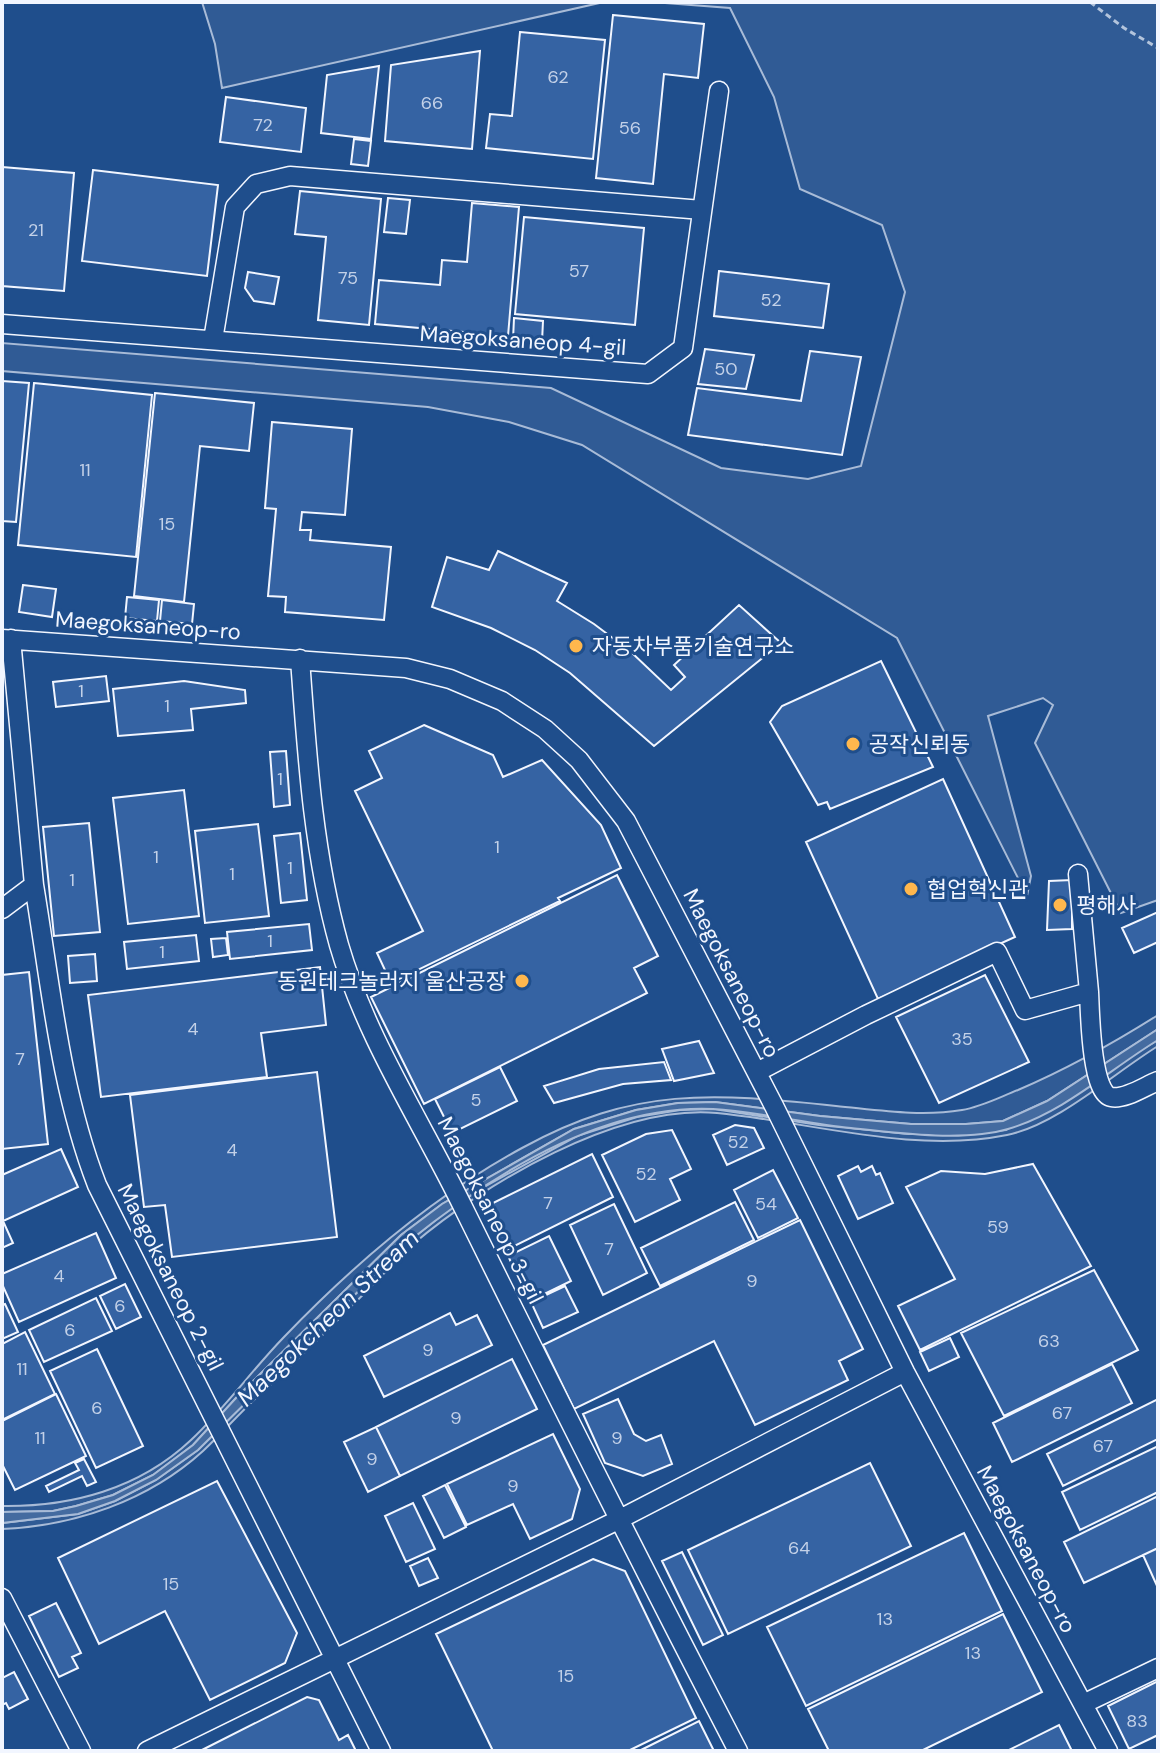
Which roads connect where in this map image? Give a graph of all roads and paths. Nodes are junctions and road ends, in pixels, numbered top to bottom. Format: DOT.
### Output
graph roads {
  1 [pos="1090,2"];
  2 [pos="1158,48"];
  3 [pos="719,91"];
  4 [pos="702,210"];
  5 [pos="2,324"];
  6 [pos="213,340"];
  7 [pos="6,639"];
  8 [pos="300,659"];
  9 [pos="1078,874"];
  10 [pos="34,885"];
  11 [pos="2,909"];
  12 [pos="1089,992"];
  13 [pos="757,1072"];
  14 [pos="1158,1081"];
  15 [pos="905,1372"];
  16 [pos="618,1520"];
  17 [pos="2,1598"];
  18 [pos="336,1660"];
  19 [pos="1158,1668"];
  20 [pos="1083,1704"];
  21 [pos="81,1751"];
  22 [pos="147,1751"];
  23 [pos="381,1751"];
  24 [pos="738,1751"];
  25 [pos="1108,1751"];
  1 -- 2 [label="path"];
  3 -- 4 [label="street, Maegoksaneop 4-gil"];
  4 -- 6 [label="street"];
  4 -- 6 [label="street, Maegoksaneop 4-gil"];
  5 -- 6 [label="street, Maegoksaneop 4-gil"];
  7 -- 8 [label="street, Maegoksaneop-ro"];
  7 -- 10 [label="street, Maegoksaneop 2-gil"];
  8 -- 13 [label="street, Maegoksaneop-ro"];
  8 -- 16 [label="street, Maegoksaneop 3-gil"];
  9 -- 12 [label="street"];
  10 -- 11 [label="street"];
  10 -- 18 [label="street, Maegoksaneop 2-gil"];
  12 -- 13 [label="street"];
  12 -- 14 [label="street"];
  13 -- 15 [label="street, Maegoksaneop-ro"];
  15 -- 16 [label="street"];
  15 -- 20 [label="street, Maegoksaneop-ro"];
  16 -- 18 [label="street"];
  16 -- 24 [label="street, Maegoksaneop 3-gil"];
  17 -- 21 [label="street"];
  18 -- 22 [label="street"];
  18 -- 23 [label="street, Maegoksaneop 2-gil"];
  19 -- 20 [label="street"];
  20 -- 25 [label="street, Maegoksaneop-ro"];
}
